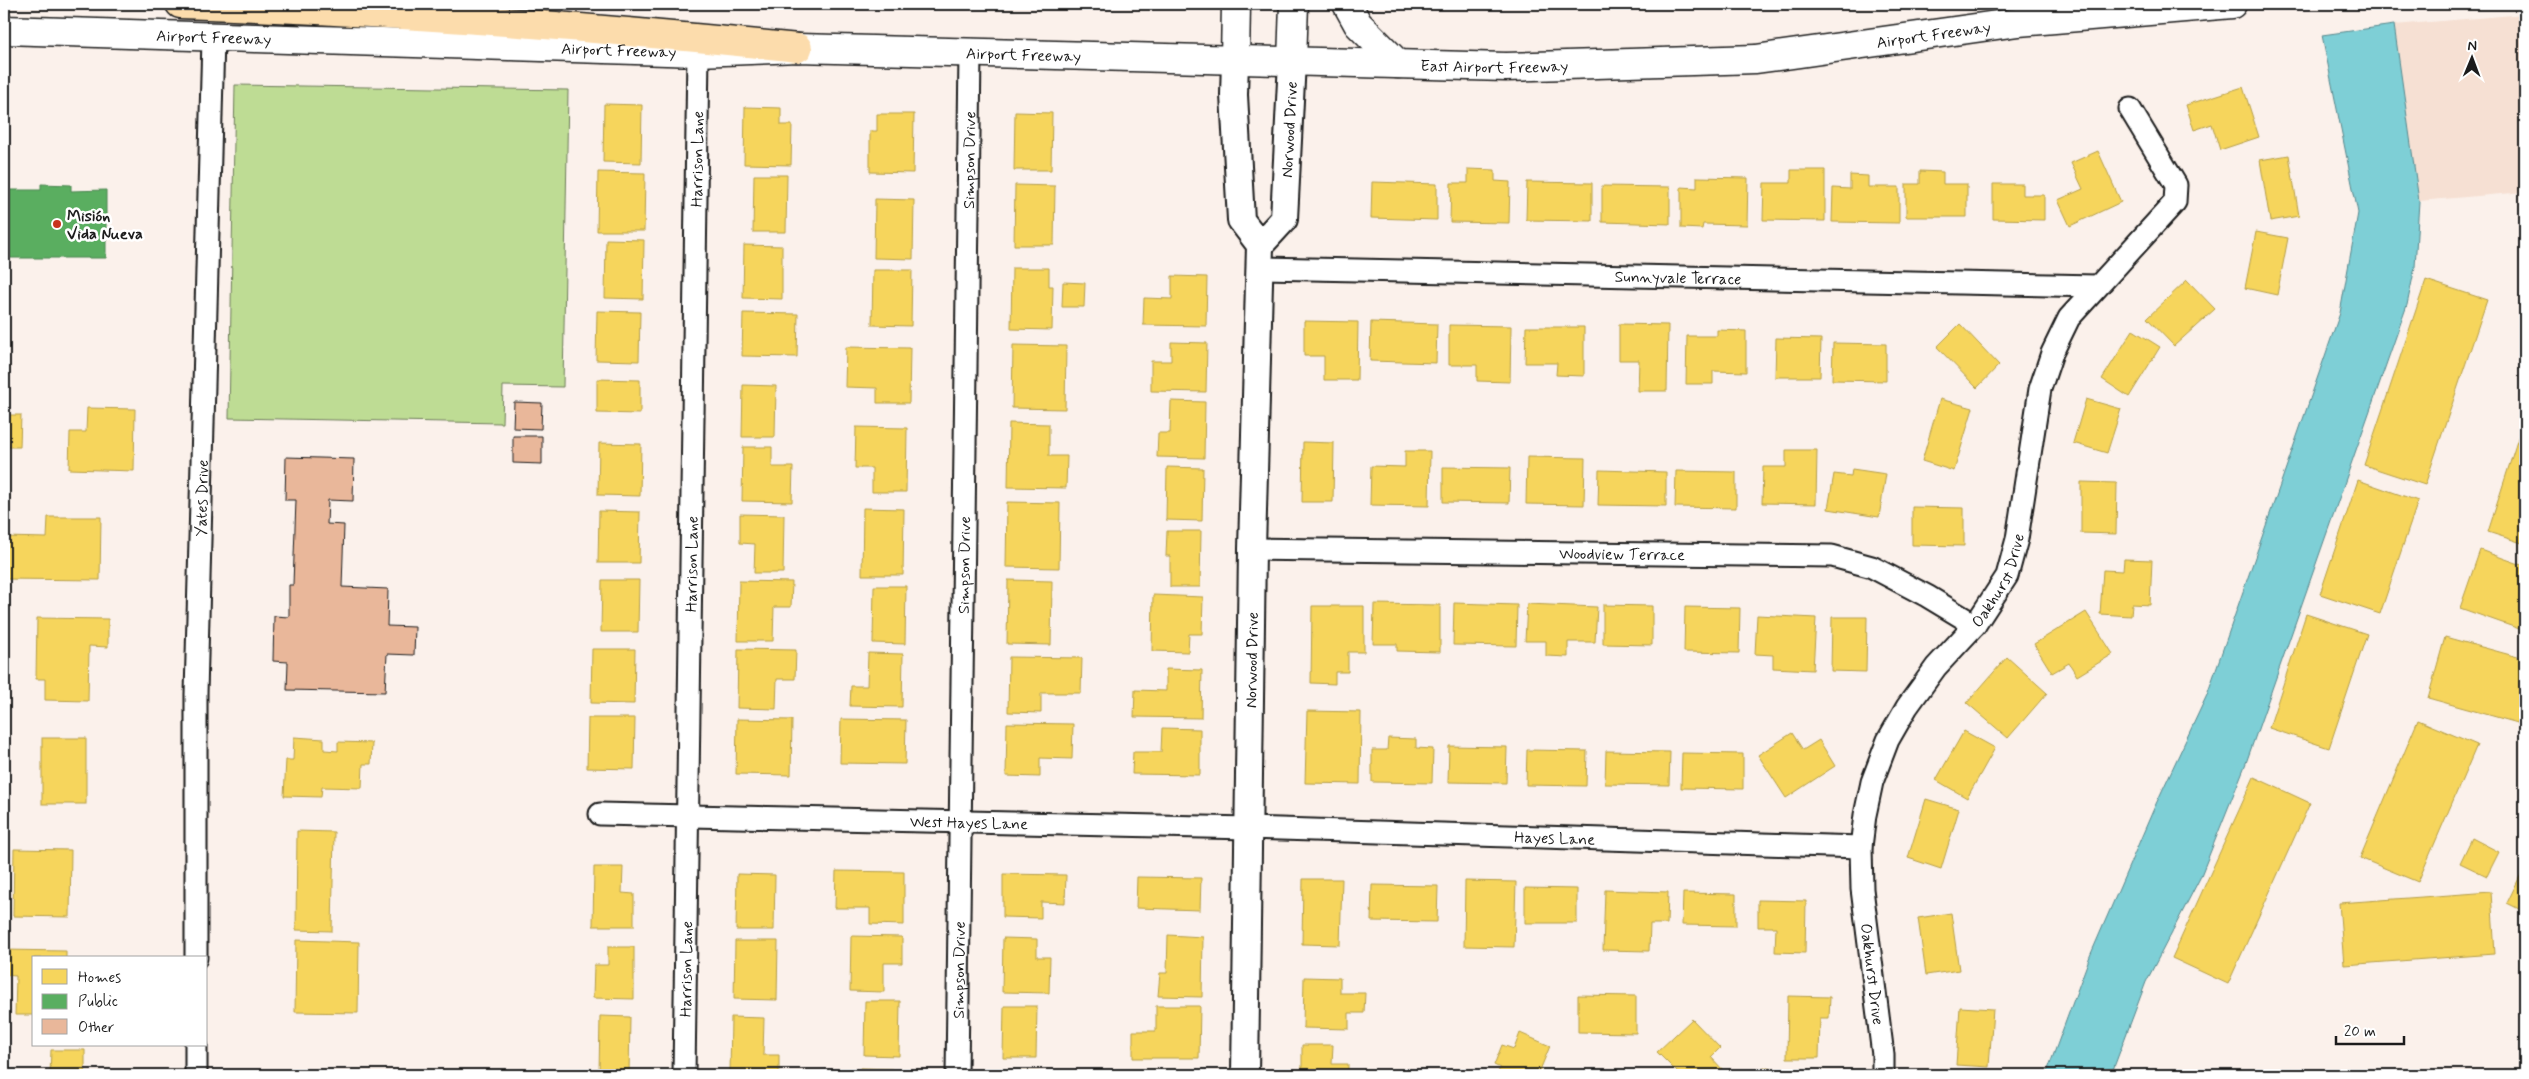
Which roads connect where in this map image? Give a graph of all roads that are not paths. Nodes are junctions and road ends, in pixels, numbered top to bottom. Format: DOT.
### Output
graph roads {
  1 [pos="180,4"];
  2 [pos="1236,4"];
  3 [pos="1294,4"];
  4 [pos="1347,4"];
  5 [pos="2232,4"];
  6 [pos="4,30"];
  7 [pos="213,38"];
  8 [pos="798,48"];
  9 [pos="698,52"];
  10 [pos="970,54"];
  11 [pos="1756,59"];
  12 [pos="1235,60"];
  13 [pos="1292,62"];
  14 [pos="1398,64"];
  15 [pos="2130,109"];
  16 [pos="1259,257"];
  17 [pos="2096,286"];
  18 [pos="1252,550"];
  19 [pos="1975,625"];
  20 [pos="600,814"];
  21 [pos="689,816"];
  22 [pos="960,821"];
  23 [pos="1249,828"];
  24 [pos="1861,848"];
  25 [pos="196,956"];
  26 [pos="196,1046"];
  27 [pos="196,1075"];
  28 [pos="684,1075"];
  29 [pos="957,1075"];
  30 [pos="1245,1075"];
  31 [pos="1883,1075"];
  1 -- 8 [label="highway"];
  2 -- 12 [label="main road"];
  3 -- 13 [label="main road, Norwood Drive"];
  4 -- 14 [label="main road"];
  5 -- 11 [label="main road, Airport Freeway"];
  6 -- 7 [label="main road, Airport Freeway"];
  7 -- 9 [label="main road, Airport Freeway"];
  7 -- 25 [label="street, Yates Drive"];
  8 -- 9 [label="main road, Airport Freeway"];
  8 -- 10 [label="main road, Airport Freeway"];
  9 -- 21 [label="street, Harrison Lane"];
  10 -- 12 [label="main road, Airport Freeway"];
  10 -- 22 [label="street, Simpson Drive"];
  11 -- 14 [label="main road, East Airport Freeway"];
  12 -- 13 [label="main road, East Airport Freeway"];
  12 -- 16 [label="street"];
  13 -- 14 [label="main road, East Airport Freeway"];
  13 -- 16 [label="street, Norwood Drive"];
  15 -- 17 [label="street, Oakhurst Drive"];
  16 -- 17 [label="street, Sunnyvale Terrace"];
  16 -- 18 [label="street, Norwood Drive"];
  17 -- 19 [label="street, Oakhurst Drive"];
  18 -- 19 [label="street, Woodview Terrace"];
  18 -- 23 [label="street, Norwood Drive"];
  19 -- 24 [label="street, Oakhurst Drive"];
  20 -- 21 [label="street"];
  21 -- 22 [label="street, West Hayes Lane"];
  21 -- 28 [label="street, Harrison Lane"];
  22 -- 23 [label="street, West Hayes Lane"];
  22 -- 29 [label="street, Simpson Drive"];
  23 -- 24 [label="street, Hayes Lane"];
  23 -- 30 [label="street, Norwood Drive"];
  24 -- 31 [label="street, Oakhurst Drive"];
  26 -- 27 [label="street"];
}
